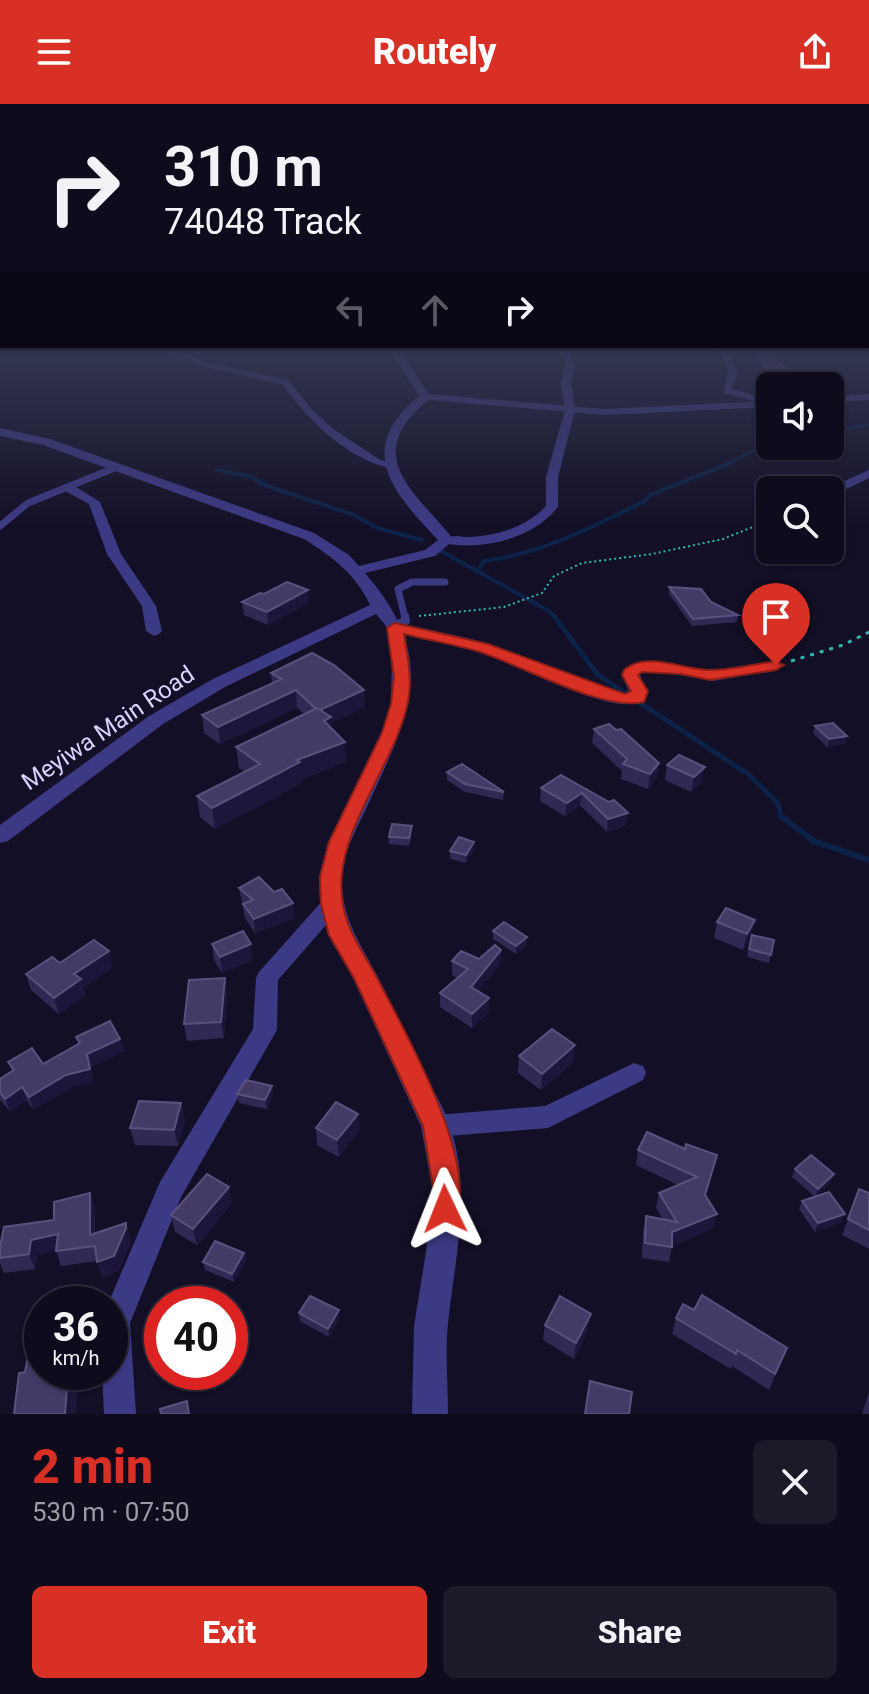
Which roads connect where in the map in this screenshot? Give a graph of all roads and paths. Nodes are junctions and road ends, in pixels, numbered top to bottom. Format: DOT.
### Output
graph roads {
  1 [pos="304,406"];
  2 [pos="416,406"];
  3 [pos="537,406"];
  4 [pos="569,406"];
  5 [pos="727,406"];
  6 [pos="570,410"];
  7 [pos="0,432"];
  8 [pos="389,465"];
  9 [pos="117,467"];
  10 [pos="869,474"];
  11 [pos="844,486"];
  12 [pos="69,488"];
  13 [pos="0,526"];
  14 [pos="756,526"];
  15 [pos="440,546"];
  16 [pos="355,571"];
  17 [pos="445,582"];
  18 [pos="379,607"];
  19 [pos="398,623"];
  20 [pos="154,631"];
  21 [pos="869,632"];
  22 [pos="776,665"];
  23 [pos="0,836"];
  24 [pos="332,904"];
  25 [pos="634,1073"];
  26 [pos="436,1126"];
  27 [pos="120,1414"];
  28 [pos="430,1414"];
  1 -- 8 [label="street"];
  2 -- 8 [label="street"];
  3 -- 6 [label="street"];
  4 -- 6 [label="street"];
  5 -- 6 [label="street"];
  6 -- 15 [label="street"];
  7 -- 9 [label="street"];
  8 -- 15 [label="street"];
  9 -- 12 [label="lane"];
  9 -- 16 [label="street"];
  10 -- 11 [label="street"];
  12 -- 13 [label="lane"];
  12 -- 20 [label="street"];
  14 -- 19 [label="path"];
  15 -- 16 [label="street"];
  16 -- 18 [label="street"];
  17 -- 19 [label="lane"];
  18 -- 19 [label="street"];
  18 -- 23 [label="street, Meyiwa Main Road"];
  19 -- 22 [label="street"];
  19 -- 24 [label="street"];
  21 -- 22 [label="path"];
  24 -- 26 [label="street"];
  24 -- 27 [label="street"];
  25 -- 26 [label="street"];
  26 -- 28 [label="street"];
}
